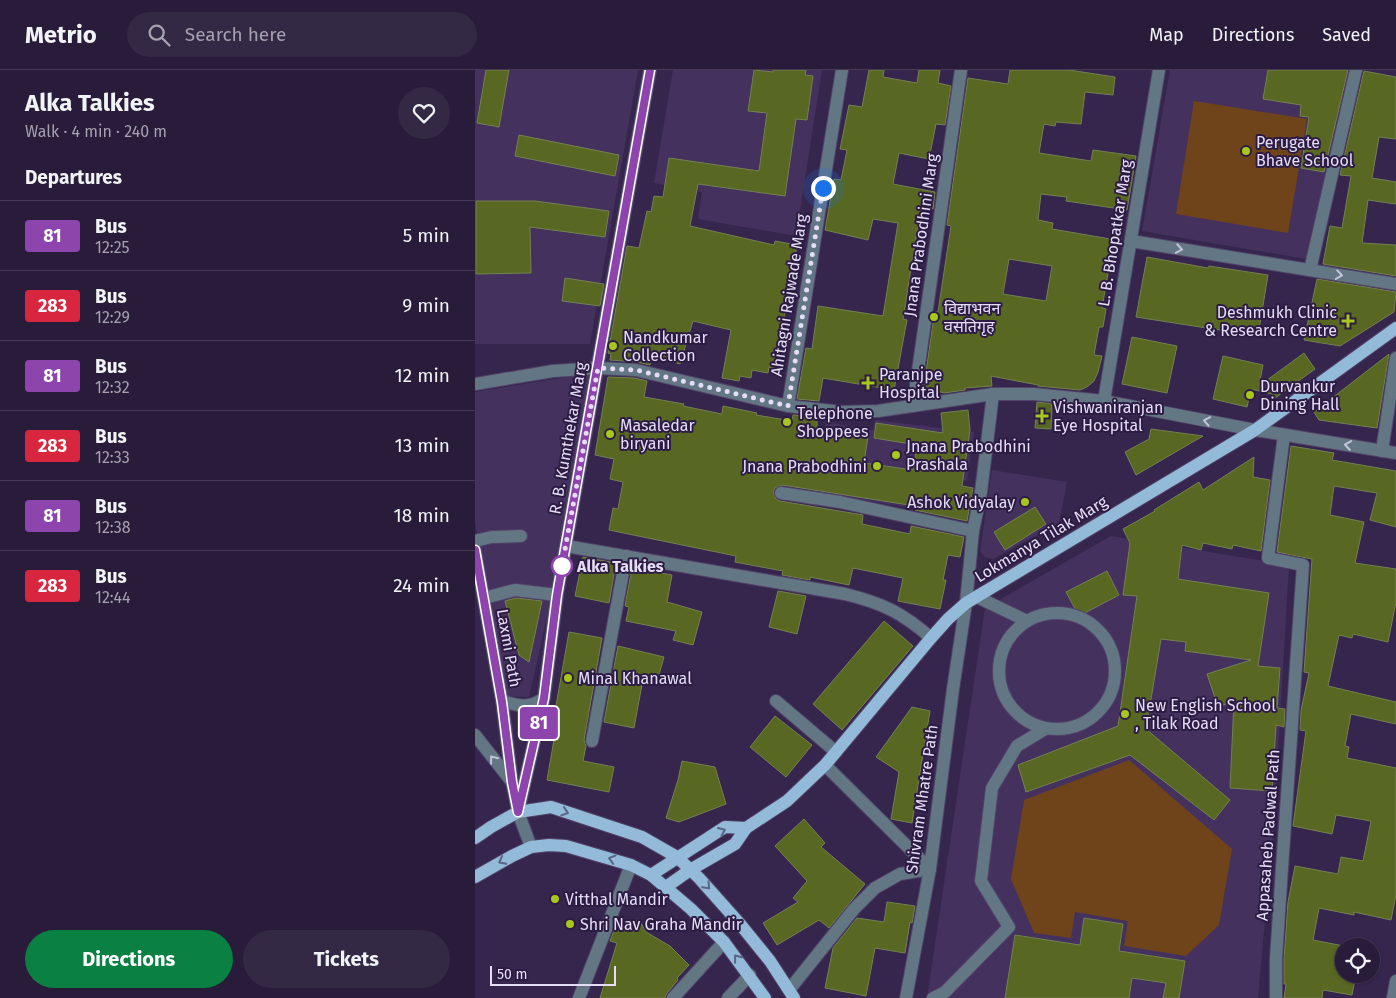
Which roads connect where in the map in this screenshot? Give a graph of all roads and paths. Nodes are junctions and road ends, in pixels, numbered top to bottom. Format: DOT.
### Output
graph roads {
  1 [pos="650,70"];
  2 [pos="842,70"];
  3 [pos="961,70"];
  4 [pos="1159,70"];
  5 [pos="1356,70"];
  6 [pos="1131,241"];
  7 [pos="1310,270"];
  8 [pos="1396,284"];
  9 [pos="1396,328"];
  10 [pos="1396,358"];
  11 [pos="598,368"];
  12 [pos="475,384"];
  13 [pos="993,394"];
  14 [pos="1104,401"];
  15 [pos="788,406"];
  16 [pos="913,406"];
  17 [pos="1255,430"];
  18 [pos="1284,435"];
  19 [pos="1382,450"];
  20 [pos="1396,453"];
  21 [pos="781,493"];
  22 [pos="973,531"];
  23 [pos="521,536"];
  24 [pos="475,541"];
  25 [pos="565,546"];
  26 [pos="475,550"];
  27 [pos="626,556"];
  28 [pos="557,595"];
  29 [pos="484,598"];
  30 [pos="971,600"];
  31 [pos="1027,621"];
  32 [pos="931,638"];
  33 [pos="544,698"];
  34 [pos="776,701"];
  35 [pos="502,702"];
  36 [pos="1045,729"];
  37 [pos="475,735"];
  38 [pos="592,741"];
  39 [pos="836,752"];
  40 [pos="825,765"];
  41 [pos="512,782"];
  42 [pos="518,812"];
  43 [pos="746,828"];
  44 [pos="475,838"];
  45 [pos="531,847"];
  46 [pos="677,857"];
  47 [pos="631,865"];
  48 [pos="930,869"];
  49 [pos="690,870"];
  50 [pos="651,875"];
  51 [pos="475,877"];
  52 [pos="666,887"];
  53 [pos="724,942"];
  54 [pos="749,975"];
  55 [pos="1396,981"];
  56 [pos="791,994"];
  57 [pos="579,998"];
  58 [pos="673,998"];
  59 [pos="728,998"];
  60 [pos="765,998"];
  61 [pos="906,998"];
  62 [pos="933,998"];
  63 [pos="1276,998"];
  64 [pos="1393,998"];
  1 -- 11 [label="street, R. B. Kumthekar Marg"];
  2 -- 15 [label="street, Ahitagni Rajwade Marg"];
  3 -- 16 [label="street, Jnana Prabodhini Marg"];
  4 -- 6 [label="street, L. B. Bhopatkar Marg"];
  5 -- 7 [label="street"];
  6 -- 7 [label="street, one-way"];
  6 -- 14 [label="street, L. B. Bhopatkar Marg"];
  7 -- 8 [label="street, one-way"];
  9 -- 17 [label="main road, Lokmanya Tilak Marg"];
  10 -- 19 [label="street"];
  11 -- 12 [label="street"];
  11 -- 15 [label="street"];
  11 -- 25 [label="street, R. B. Kumthekar Marg"];
  13 -- 14 [label="street"];
  13 -- 16 [label="street"];
  13 -- 22 [label="street, Shivram Mhatre Path"];
  17 -- 14 [label="street, one-way"];
  15 -- 16 [label="street"];
  17 -- 18 [label="street"];
  17 -- 30 [label="main road, Lokmanya Tilak Marg"];
  19 -- 18 [label="street, one-way"];
  18 -- 63 [label="street, Appasaheb Padwal Path"];
  19 -- 20 [label="street"];
  21 -- 22 [label="street"];
  22 -- 30 [label="street, Shivram Mhatre Path"];
  23 -- 24 [label="street"];
  25 -- 27 [label="street"];
  25 -- 28 [label="street, R. B. Kumthekar Marg"];
  26 -- 29 [label="street, Laxmi Path"];
  27 -- 32 [label="street"];
  27 -- 38 [label="street"];
  28 -- 29 [label="street"];
  28 -- 33 [label="street, R. B. Kumthekar Marg"];
  29 -- 35 [label="street, Laxmi Path"];
  30 -- 31 [label="street"];
  30 -- 32 [label="main road, Lokmanya Tilak Marg"];
  30 -- 48 [label="street, Shivram Mhatre Path"];
  31 -- 36 [label="street"];
  31 -- 36 [label="street"];
  32 -- 39 [label="main road, Lokmanya Tilak Marg"];
  33 -- 35 [label="street"];
  33 -- 42 [label="street, R. B. Kumthekar Marg"];
  34 -- 39 [label="street"];
  35 -- 41 [label="street, Laxmi Path"];
  36 -- 62 [label="street"];
  41 -- 37 [label="street, one-way"];
  39 -- 40 [label="main road, Lokmanya Tilak Marg"];
  40 -- 43 [label="main road, Lokmanya Tilak Marg"];
  40 -- 48 [label="street"];
  41 -- 42 [label="street, Laxmi Path"];
  42 -- 44 [label="main road"];
  42 -- 45 [label="street, Laxmi Path"];
  42 -- 46 [label="main road, one-way"];
  46 -- 43 [label="main road, one-way"];
  43 -- 49 [label="main road, Lokmanya Tilak Marg"];
  47 -- 45 [label="main road, one-way"];
  45 -- 51 [label="main road, one-way"];
  46 -- 49 [label="main road"];
  46 -- 50 [label="main road"];
  47 -- 50 [label="main road"];
  47 -- 57 [label="street"];
  48 -- 56 [label="street"];
  48 -- 61 [label="street, Shivram Mhatre Path"];
  49 -- 52 [label="main road, Lokmanya Tilak Marg"];
  49 -- 56 [label="main road, one-way"];
  50 -- 52 [label="main road"];
  52 -- 53 [label="main road"];
  54 -- 53 [label="main road, one-way"];
  53 -- 58 [label="street"];
  54 -- 59 [label="street"];
  54 -- 60 [label="main road"];
  55 -- 64 [label="street"];
}
